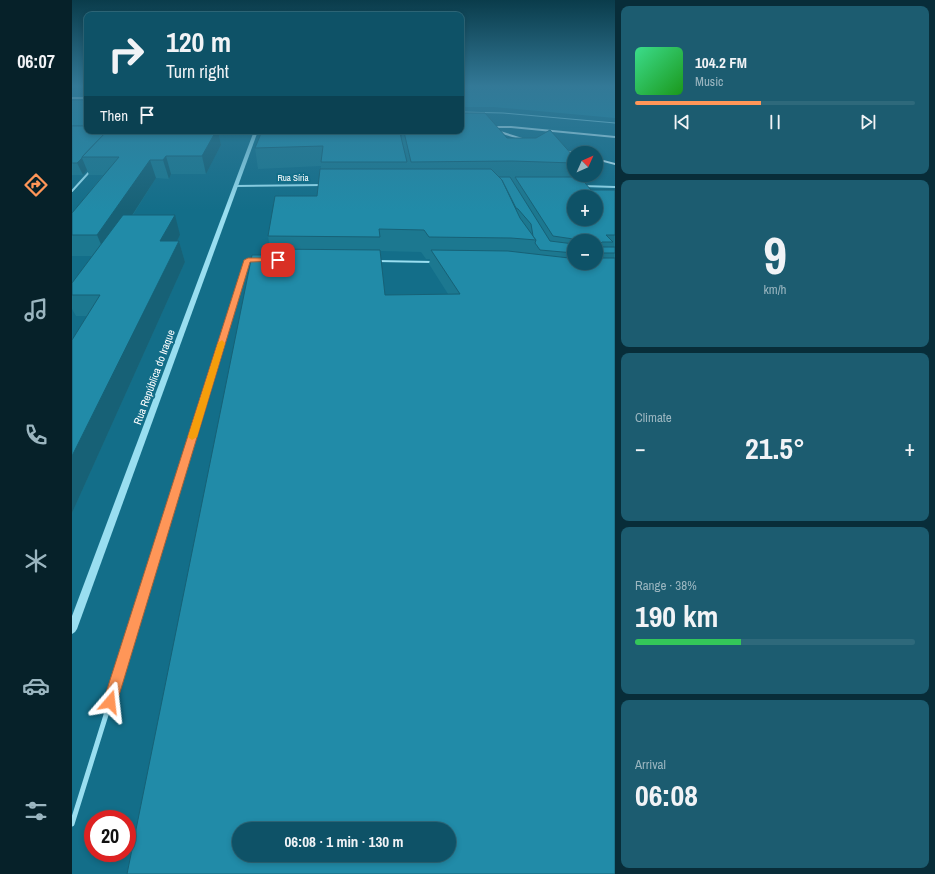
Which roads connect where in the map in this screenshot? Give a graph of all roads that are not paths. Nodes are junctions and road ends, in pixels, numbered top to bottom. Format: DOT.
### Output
graph roads {
  1 [pos="485,128"];
  2 [pos="518,128"];
  3 [pos="255,134"];
  4 [pos="615,137"];
  5 [pos="537,143"];
  6 [pos="552,147"];
  7 [pos="567,151"];
  8 [pos="603,161"];
  9 [pos="615,164"];
  10 [pos="93,167"];
  11 [pos="329,185"];
  12 [pos="236,186"];
  13 [pos="584,186"];
  14 [pos="615,187"];
  15 [pos="72,191"];
  16 [pos="255,260"];
  17 [pos="372,261"];
  18 [pos="434,262"];
  19 [pos="72,629"];
  20 [pos="72,824"];
  1 -- 5 [label="main road"];
  2 -- 4 [label="main road"];
  3 -- 12 [label="street, Rua República do Iraque"];
  6 -- 7 [label="main road"];
  8 -- 9 [label="main road"];
  10 -- 15 [label="street"];
  11 -- 12 [label="street, Rua Síria"];
  12 -- 19 [label="street, Rua República do Iraque"];
  13 -- 14 [label="street"];
  16 -- 20 [label="lane"];
  17 -- 18 [label="lane"];
}
